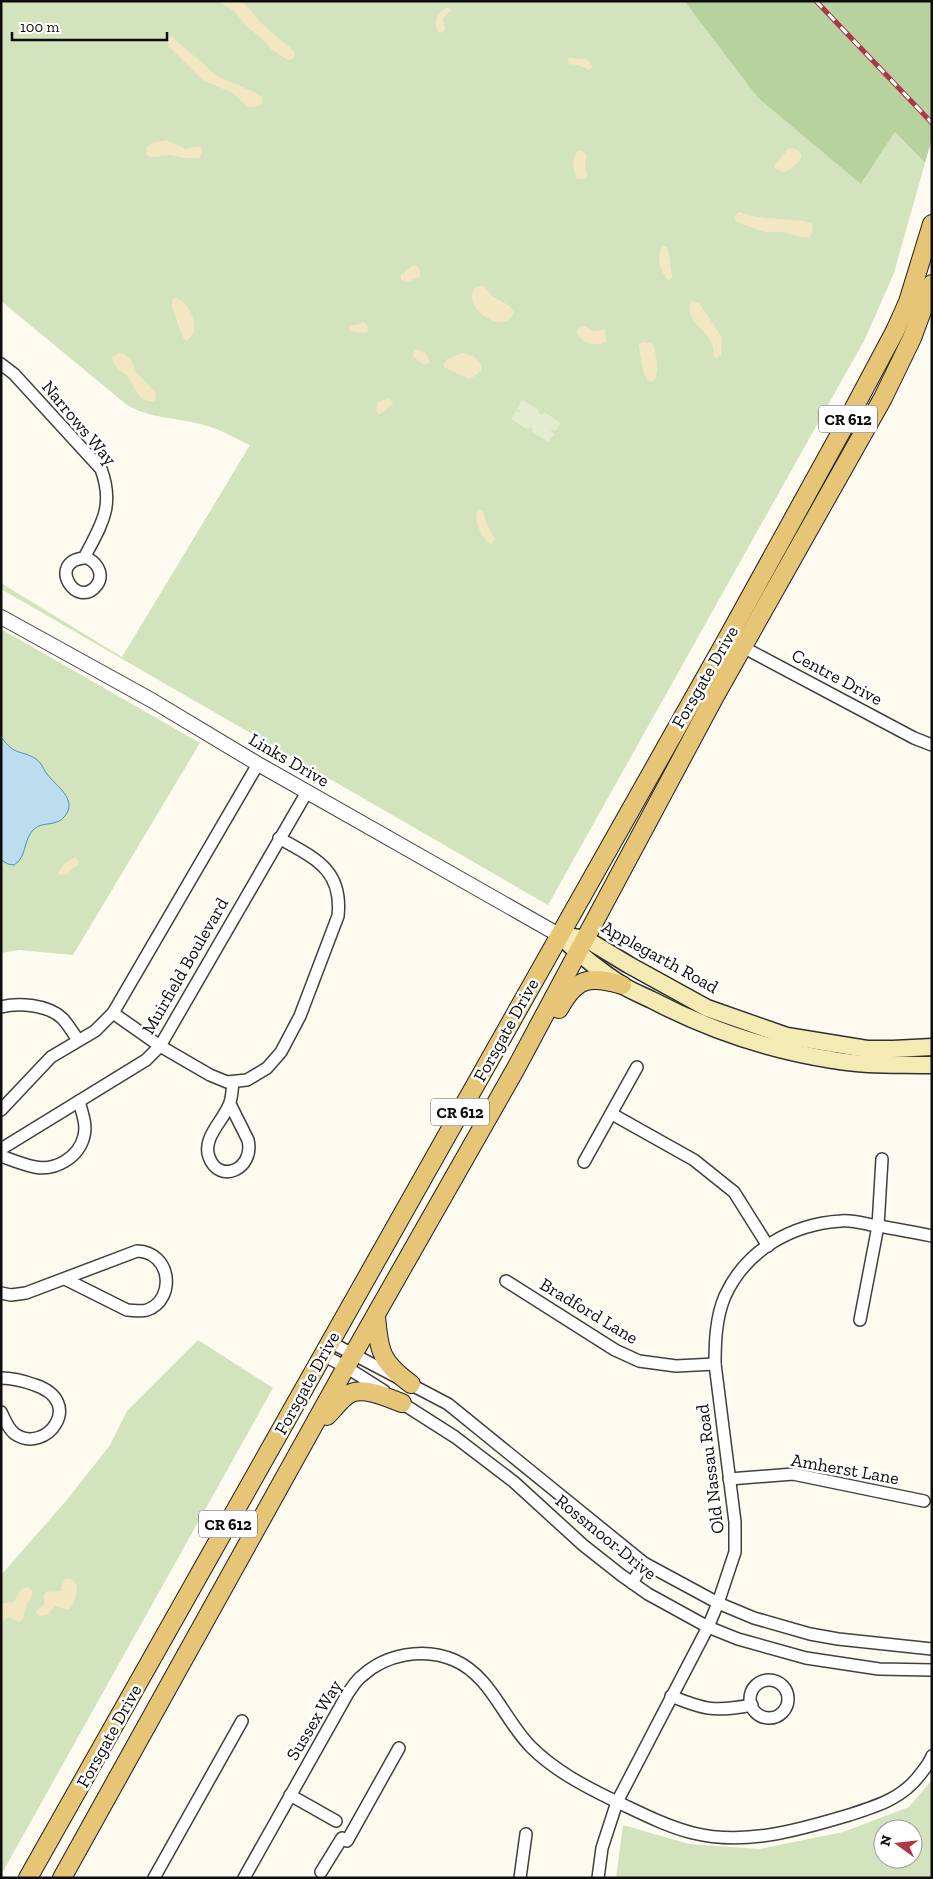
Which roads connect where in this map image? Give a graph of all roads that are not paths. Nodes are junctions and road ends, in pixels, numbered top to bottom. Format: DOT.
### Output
graph roads {
  1 [pos="932,224"];
  2 [pos="932,284"];
  3 [pos="1,364"];
  4 [pos="89,559"];
  5 [pos="1,617"];
  6 [pos="727,639"];
  7 [pos="744,646"];
  8 [pos="932,745"];
  9 [pos="258,764"];
  10 [pos="307,792"];
  11 [pos="279,838"];
  12 [pos="559,935"];
  13 [pos="582,946"];
  14 [pos="622,985"];
  15 [pos="1,1007"];
  16 [pos="114,1013"];
  17 [pos="78,1040"];
  18 [pos="160,1046"];
  19 [pos="932,1046"];
  20 [pos="932,1065"];
  21 [pos="637,1067"];
  22 [pos="515,1070"];
  23 [pos="233,1082"];
  24 [pos="79,1101"];
  25 [pos="230,1104"];
  26 [pos="1,1110"];
  27 [pos="612,1114"];
  28 [pos="1,1149"];
  29 [pos="1,1156"];
  30 [pos="882,1159"];
  31 [pos="584,1162"];
  32 [pos="878,1226"];
  33 [pos="932,1236"];
  34 [pos="768,1246"];
  35 [pos="65,1279"];
  36 [pos="506,1281"];
  37 [pos="1,1293"];
  38 [pos="376,1316"];
  39 [pos="860,1320"];
  40 [pos="327,1348"];
  41 [pos="350,1361"];
  42 [pos="715,1364"];
  43 [pos="1,1378"];
  44 [pos="411,1384"];
  45 [pos="402,1403"];
  46 [pos="1,1412"];
  47 [pos="304,1443"];
  48 [pos="506,1450"];
  49 [pos="490,1464"];
  50 [pos="728,1479"];
  51 [pos="924,1501"];
  52 [pos="644,1563"];
  53 [pos="632,1583"];
  54 [pos="718,1603"];
  55 [pos="708,1627"];
  56 [pos="932,1649"];
  57 [pos="932,1670"];
  58 [pos="671,1696"];
  59 [pos="752,1705"];
  60 [pos="242,1721"];
  61 [pos="399,1748"];
  62 [pos="932,1756"];
  63 [pos="290,1795"];
  64 [pos="618,1802"];
  65 [pos="336,1821"];
  66 [pos="526,1834"];
  67 [pos="321,1872"];
  68 [pos="28,1878"];
  69 [pos="62,1878"];
  70 [pos="154,1878"];
  71 [pos="244,1878"];
  72 [pos="520,1878"];
  73 [pos="598,1878"];
  1 -- 6 [label="main road, Forsgate Drive / CR 612"];
  2 -- 7 [label="main road, Forsgate Drive / CR 612"];
  3 -- 4 [label="street, Narrows Way"];
  5 -- 9 [label="street, Links Drive"];
  6 -- 7 [label="street, Centre Drive"];
  6 -- 12 [label="main road, Forsgate Drive / CR 612"];
  7 -- 8 [label="street, Centre Drive"];
  7 -- 13 [label="main road, Forsgate Drive / CR 612"];
  9 -- 10 [label="street, Links Drive"];
  9 -- 16 [label="street"];
  10 -- 11 [label="street, Muirfield Boulevard"];
  10 -- 12 [label="street, Links Drive"];
  11 -- 18 [label="street, Muirfield Boulevard"];
  11 -- 23 [label="street"];
  12 -- 13 [label="main road, Applegarth Road"];
  12 -- 40 [label="main road, Forsgate Drive / CR 612"];
  13 -- 14 [label="main road, Applegarth Road"];
  13 -- 19 [label="main road, Applegarth Road"];
  13 -- 22 [label="main road, Forsgate Drive / CR 612"];
  14 -- 20 [label="main road, Applegarth Road"];
  14 -- 22 [label="main road"];
  15 -- 17 [label="street"];
  16 -- 17 [label="street"];
  16 -- 18 [label="street"];
  17 -- 26 [label="street"];
  18 -- 23 [label="street"];
  18 -- 24 [label="street, Muirfield Boulevard"];
  21 -- 27 [label="street"];
  22 -- 38 [label="main road, Forsgate Drive / CR 612"];
  23 -- 25 [label="street"];
  24 -- 28 [label="street, Muirfield Boulevard"];
  24 -- 29 [label="street"];
  25 -- 25 [label="street"];
  27 -- 31 [label="street"];
  27 -- 34 [label="street"];
  30 -- 32 [label="street"];
  32 -- 33 [label="street, Old Nassau Road"];
  32 -- 34 [label="street, Old Nassau Road"];
  32 -- 39 [label="street"];
  34 -- 42 [label="street, Old Nassau Road"];
  35 -- 35 [label="street"];
  35 -- 37 [label="street"];
  36 -- 42 [label="street, Bradford Lane"];
  38 -- 41 [label="main road, Forsgate Drive / CR 612"];
  38 -- 44 [label="main road"];
  40 -- 41 [label="street, Rossmoor Drive"];
  40 -- 68 [label="main road, Forsgate Drive / CR 612"];
  41 -- 44 [label="street, Rossmoor Drive"];
  41 -- 45 [label="street, Rossmoor Drive"];
  41 -- 47 [label="main road, Forsgate Drive / CR 612"];
  42 -- 50 [label="street, Old Nassau Road"];
  43 -- 46 [label="street"];
  44 -- 48 [label="street, Rossmoor Drive"];
  45 -- 47 [label="main road"];
  45 -- 49 [label="street, Rossmoor Drive"];
  47 -- 69 [label="main road, Forsgate Drive / CR 612"];
  48 -- 49 [label="street"];
  48 -- 52 [label="street, Rossmoor Drive"];
  49 -- 53 [label="street, Rossmoor Drive"];
  50 -- 51 [label="street, Amherst Lane"];
  50 -- 54 [label="street, Old Nassau Road"];
  52 -- 53 [label="street"];
  52 -- 54 [label="street, Rossmoor Drive"];
  53 -- 55 [label="street, Rossmoor Drive"];
  54 -- 55 [label="street, Old Nassau Road"];
  54 -- 56 [label="street, Rossmoor Drive"];
  55 -- 57 [label="street, Rossmoor Drive"];
  55 -- 58 [label="street, Old Nassau Road"];
  58 -- 59 [label="street"];
  58 -- 64 [label="street, Old Nassau Road"];
  60 -- 70 [label="street"];
  61 -- 67 [label="street"];
  62 -- 64 [label="street, Sussex Way"];
  63 -- 64 [label="street, Sussex Way"];
  63 -- 65 [label="street"];
  63 -- 71 [label="street, Sussex Way"];
  64 -- 73 [label="street, Old Nassau Road"];
  66 -- 72 [label="street"];
}
